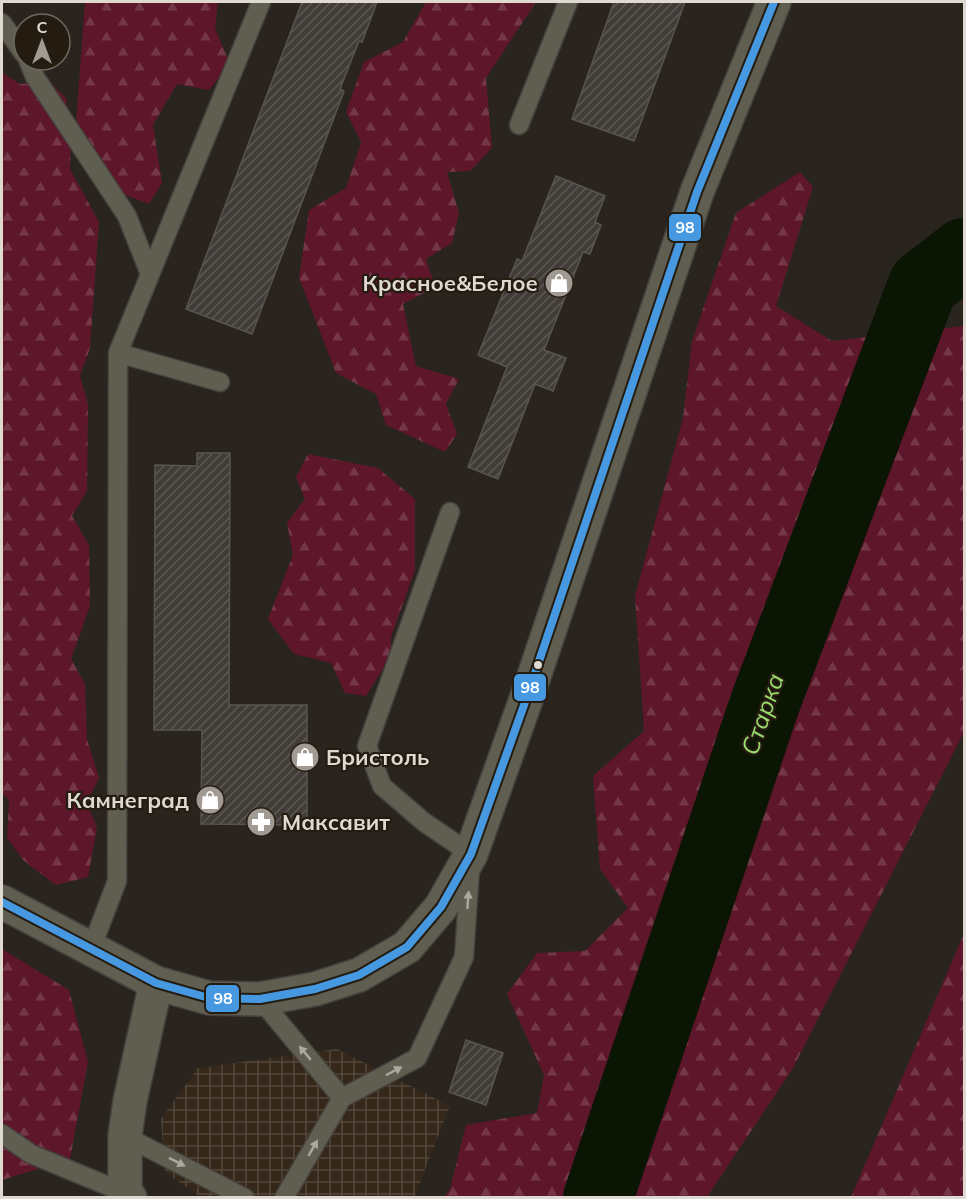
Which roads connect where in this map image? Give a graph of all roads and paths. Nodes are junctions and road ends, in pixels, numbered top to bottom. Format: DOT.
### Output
graph roads {
  1 [pos="261,2"];
  2 [pos="568,2"];
  3 [pos="774,2"];
  4 [pos="2,23"];
  5 [pos="12,37"];
  6 [pos="33,72"];
  7 [pos="519,125"];
  8 [pos="150,274"];
  9 [pos="118,354"];
  10 [pos="220,382"];
  11 [pos="450,512"];
  12 [pos="471,854"];
  13 [pos="2,902"];
  14 [pos="91,949"];
  15 [pos="156,983"];
  16 [pos="260,999"];
  17 [pos="342,1098"];
  18 [pos="2,1134"];
  19 [pos="125,1136"];
  20 [pos="127,1196"];
  21 [pos="245,1197"];
  22 [pos="284,1197"];
  1 -- 8 [label="lane"];
  2 -- 7 [label="lane"];
  3 -- 12 [label="street"];
  4 -- 5 [label="lane"];
  6 -- 8 [label="lane"];
  8 -- 9 [label="lane"];
  9 -- 10 [label="lane"];
  9 -- 14 [label="lane"];
  11 -- 12 [label="lane"];
  12 -- 16 [label="street"];
  17 -- 12 [label="lane, one-way"];
  13 -- 14 [label="street"];
  14 -- 15 [label="street"];
  15 -- 16 [label="street"];
  15 -- 19 [label="street"];
  17 -- 16 [label="lane, one-way"];
  22 -- 17 [label="lane, one-way"];
  18 -- 20 [label="lane"];
  19 -- 20 [label="street"];
  19 -- 21 [label="lane, one-way"];
}
